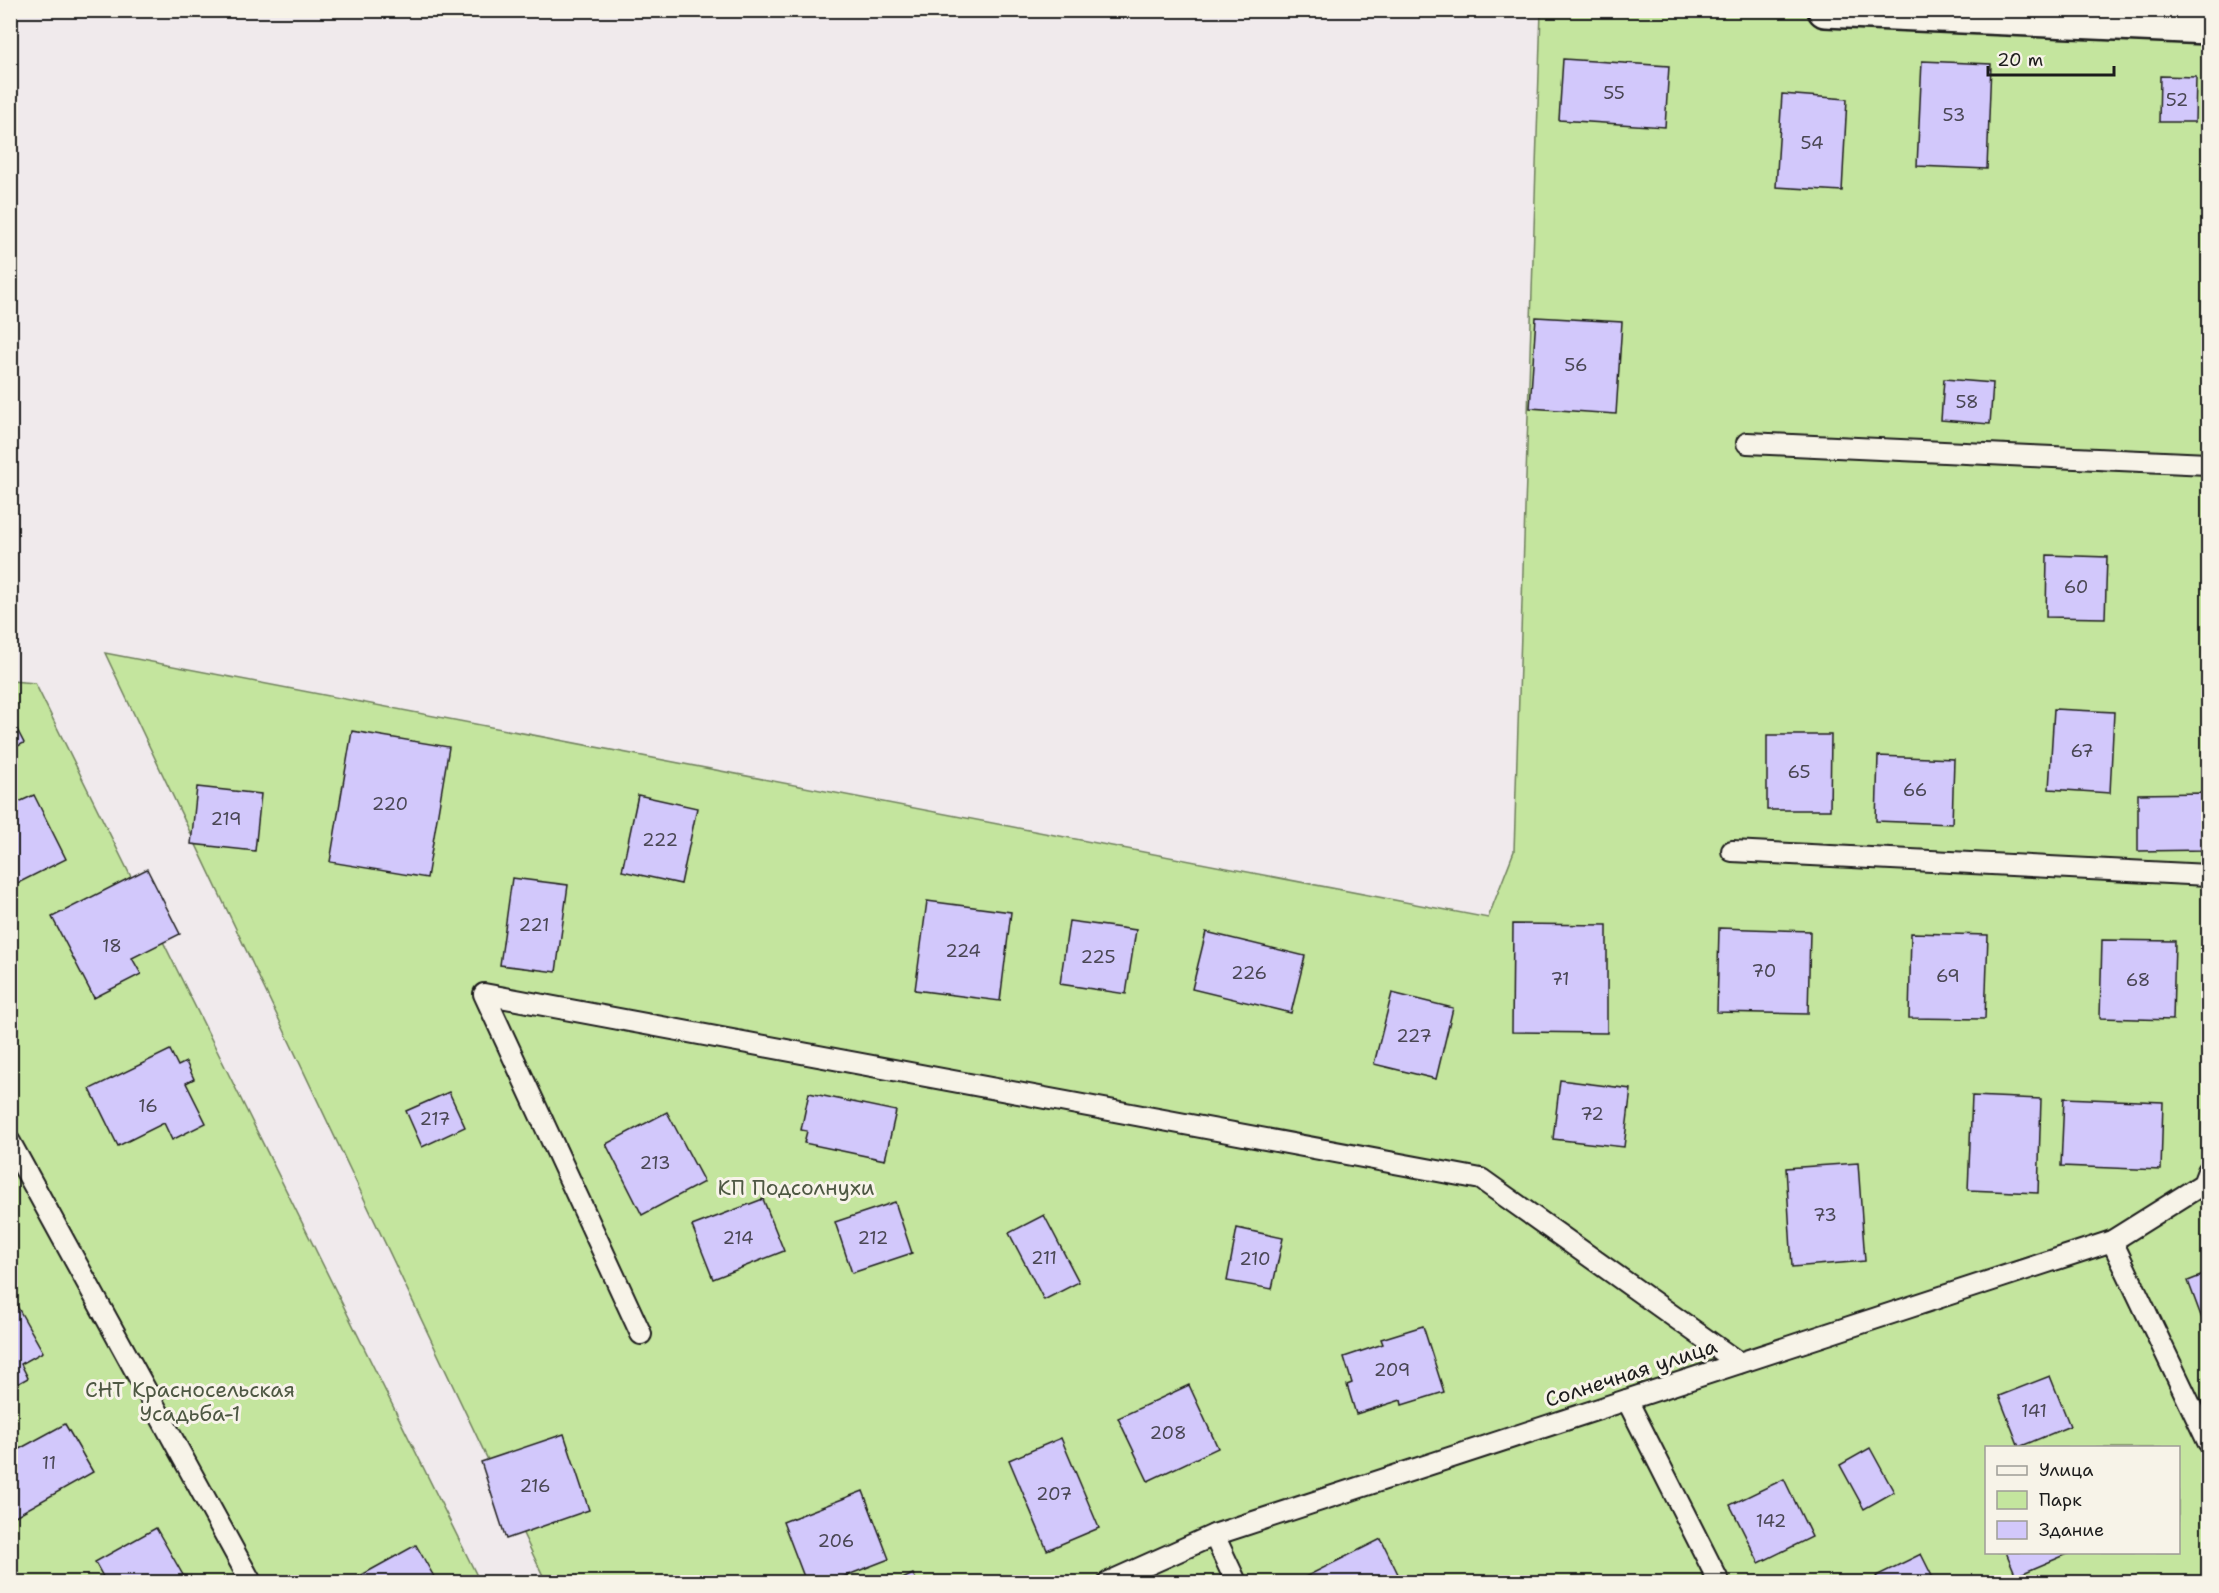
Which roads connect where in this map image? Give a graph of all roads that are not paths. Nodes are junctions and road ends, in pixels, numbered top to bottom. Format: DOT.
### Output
graph roads {
  1 [pos="1825,10"];
  2 [pos="2208,27"];
  3 [pos="1747,442"];
  4 [pos="2208,464"];
  5 [pos="1732,851"];
  6 [pos="2208,875"];
  7 [pos="10,1142"];
  8 [pos="2207,1179"];
  9 [pos="2112,1241"];
  10 [pos="641,1334"];
  11 [pos="1739,1363"];
  12 [pos="1627,1400"];
  13 [pos="2208,1442"];
  14 [pos="1214,1535"];
  15 [pos="251,1582"];
  16 [pos="1109,1582"];
  17 [pos="1236,1582"];
  18 [pos="1719,1582"];
  1 -- 2 [label="street"];
  3 -- 4 [label="lane"];
  5 -- 6 [label="lane"];
  7 -- 15 [label="lane"];
  8 -- 9 [label="lane, Солнечная улица"];
  9 -- 11 [label="lane, Солнечная улица"];
  9 -- 13 [label="lane"];
  10 -- 11 [label="lane"];
  11 -- 12 [label="lane, Солнечная улица"];
  12 -- 14 [label="lane, Солнечная улица"];
  12 -- 18 [label="lane"];
  14 -- 16 [label="lane, Солнечная улица"];
  14 -- 17 [label="lane"];
}
